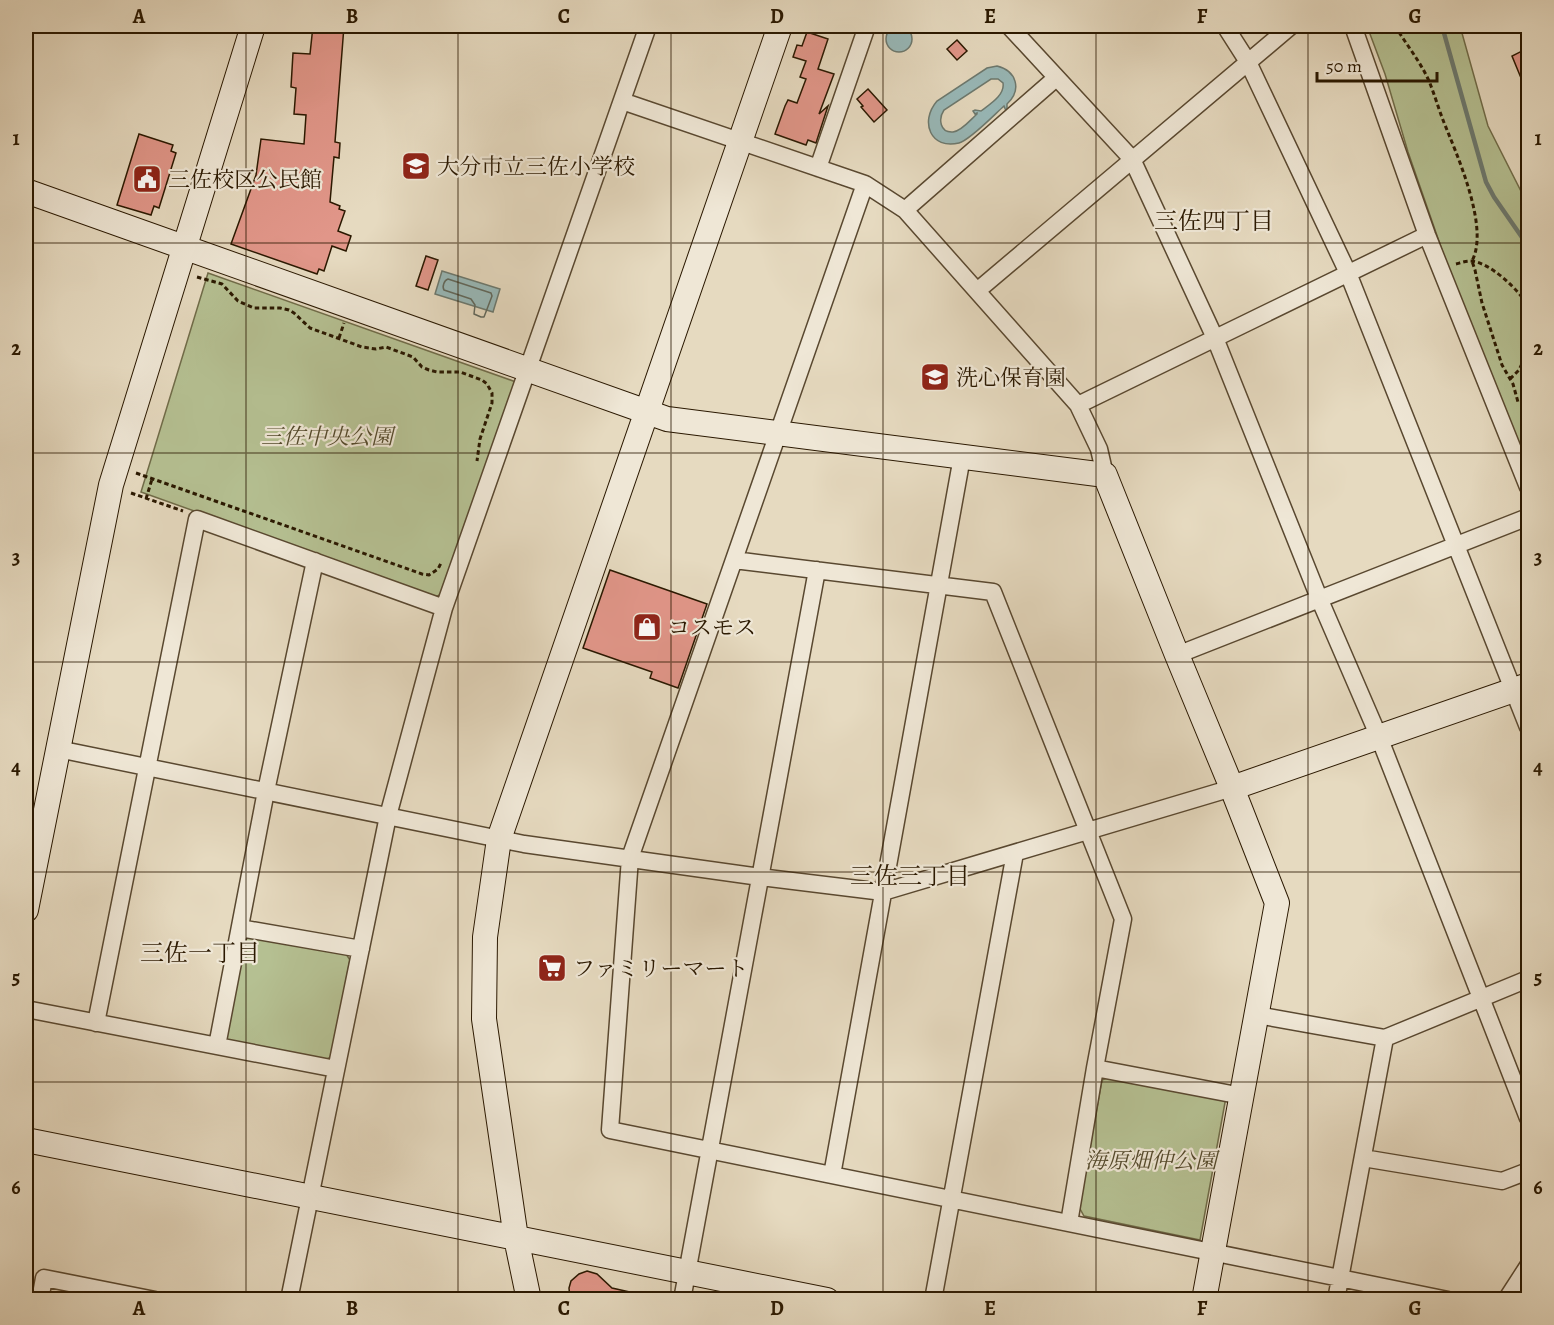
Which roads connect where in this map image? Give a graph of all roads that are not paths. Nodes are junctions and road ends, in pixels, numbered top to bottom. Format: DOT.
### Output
graph roads {
  1 [pos="253,26"];
  2 [pos="648,26"];
  3 [pos="780,26"];
  4 [pos="867,26"];
  5 [pos="1010,26"];
  6 [pos="1225,26"];
  7 [pos="1291,26"];
  8 [pos="1353,26"];
  9 [pos="1248,62"];
  10 [pos="1056,78"];
  11 [pos="622,100"];
  12 [pos="740,141"];
  13 [pos="1132,159"];
  14 [pos="818,168"];
  15 [pos="865,184"];
  16 [pos="26,191"];
  17 [pos="905,210"];
  18 [pos="1427,235"];
  19 [pos="184,248"];
  20 [pos="1348,273"];
  21 [pos="977,291"];
  22 [pos="1215,338"];
  23 [pos="528,370"];
  24 [pos="1078,405"];
  25 [pos="647,412"];
  26 [pos="778,434"];
  27 [pos="962,457"];
  28 [pos="1105,475"];
  29 [pos="1528,487"];
  30 [pos="1528,517"];
  31 [pos="1455,545"];
  32 [pos="734,560"];
  33 [pos="315,561"];
  34 [pos="817,570"];
  35 [pos="938,585"];
  36 [pos="1320,598"];
  37 [pos="444,608"];
  38 [pos="1176,655"];
  39 [pos="1521,687"];
  40 [pos="1528,727"];
  41 [pos="1379,737"];
  42 [pos="58,749"];
  43 [pos="147,767"];
  44 [pos="1232,788"];
  45 [pos="266,791"];
  46 [pos="388,816"];
  47 [pos="1088,831"];
  48 [pos="499,839"];
  49 [pos="1015,853"];
  50 [pos="630,858"];
  51 [pos="760,878"];
  52 [pos="883,892"];
  53 [pos="26,910"];
  54 [pos="240,928"];
  55 [pos="361,949"];
  56 [pos="1528,979"];
  57 [pos="1481,998"];
  58 [pos="26,1009"];
  59 [pos="1257,1015"];
  60 [pos="96,1023"];
  61 [pos="1384,1038"];
  62 [pos="217,1046"];
  63 [pos="1095,1068"];
  64 [pos="336,1069"];
  65 [pos="1242,1096"];
  66 [pos="1528,1118"];
  67 [pos="26,1140"];
  68 [pos="710,1150"];
  69 [pos="1363,1158"];
  70 [pos="1528,1171"];
  71 [pos="832,1175"];
  72 [pos="310,1197"];
  73 [pos="952,1199"];
  74 [pos="1070,1223"];
  75 [pos="516,1238"];
  76 [pos="1213,1252"];
  77 [pos="1528,1266"];
  78 [pos="687,1272"];
  79 [pos="1340,1278"];
  80 [pos="40,1299"];
  81 [pos="155,1299"];
  82 [pos="289,1299"];
  83 [pos="529,1299"];
  84 [pos="682,1299"];
  85 [pos="827,1299"];
  86 [pos="933,1299"];
  87 [pos="1204,1299"];
  88 [pos="1336,1299"];
  89 [pos="1448,1299"];
  90 [pos="1506,1299"];
  1 -- 19 [label="street"];
  2 -- 11 [label="street"];
  3 -- 12 [label="street"];
  4 -- 14 [label="street"];
  5 -- 10 [label="street"];
  6 -- 9 [label="street"];
  7 -- 9 [label="street"];
  8 -- 18 [label="street"];
  9 -- 13 [label="street"];
  9 -- 20 [label="street"];
  10 -- 13 [label="street"];
  10 -- 17 [label="street"];
  11 -- 12 [label="street"];
  11 -- 23 [label="street"];
  12 -- 14 [label="street"];
  12 -- 25 [label="street"];
  13 -- 21 [label="street"];
  13 -- 22 [label="street"];
  14 -- 15 [label="street"];
  15 -- 17 [label="street"];
  15 -- 26 [label="street"];
  16 -- 19 [label="street"];
  17 -- 21 [label="street"];
  18 -- 20 [label="street"];
  18 -- 29 [label="street"];
  19 -- 23 [label="street"];
  19 -- 42 [label="street"];
  20 -- 22 [label="street"];
  20 -- 31 [label="street"];
  21 -- 24 [label="street"];
  22 -- 24 [label="street"];
  22 -- 36 [label="street"];
  23 -- 25 [label="street"];
  23 -- 37 [label="street"];
  24 -- 28 [label="street"];
  25 -- 26 [label="street"];
  25 -- 48 [label="street"];
  26 -- 27 [label="street"];
  26 -- 32 [label="street"];
  27 -- 28 [label="street"];
  27 -- 35 [label="street"];
  28 -- 38 [label="street"];
  30 -- 31 [label="street"];
  31 -- 36 [label="street"];
  31 -- 39 [label="street"];
  32 -- 34 [label="street"];
  32 -- 50 [label="street"];
  33 -- 37 [label="street"];
  33 -- 43 [label="street"];
  33 -- 45 [label="street"];
  34 -- 35 [label="street"];
  34 -- 51 [label="street"];
  35 -- 47 [label="street"];
  35 -- 52 [label="street"];
  36 -- 38 [label="street"];
  36 -- 41 [label="street"];
  37 -- 46 [label="street"];
  38 -- 44 [label="street"];
  39 -- 40 [label="street"];
  39 -- 41 [label="street"];
  41 -- 44 [label="street"];
  41 -- 57 [label="street"];
  42 -- 43 [label="street"];
  42 -- 53 [label="street"];
  43 -- 45 [label="street"];
  43 -- 60 [label="street"];
  44 -- 47 [label="street"];
  44 -- 59 [label="street"];
  45 -- 46 [label="street"];
  45 -- 54 [label="street"];
  46 -- 48 [label="street"];
  46 -- 55 [label="street"];
  47 -- 49 [label="street"];
  47 -- 63 [label="street"];
  48 -- 50 [label="street"];
  48 -- 75 [label="street"];
  49 -- 52 [label="street"];
  49 -- 73 [label="street"];
  50 -- 51 [label="street"];
  50 -- 68 [label="street"];
  51 -- 52 [label="street"];
  51 -- 68 [label="street"];
  52 -- 71 [label="street"];
  54 -- 55 [label="street"];
  54 -- 62 [label="street"];
  55 -- 64 [label="street"];
  56 -- 57 [label="street"];
  57 -- 61 [label="street"];
  57 -- 66 [label="street"];
  58 -- 60 [label="street"];
  59 -- 61 [label="street"];
  59 -- 65 [label="street"];
  60 -- 62 [label="street"];
  61 -- 69 [label="street"];
  62 -- 64 [label="street"];
  63 -- 65 [label="street"];
  63 -- 74 [label="street"];
  64 -- 72 [label="street"];
  65 -- 76 [label="street"];
  67 -- 72 [label="street"];
  68 -- 71 [label="street"];
  68 -- 78 [label="street"];
  69 -- 70 [label="street"];
  69 -- 79 [label="street"];
  71 -- 73 [label="street"];
  72 -- 75 [label="street"];
  72 -- 82 [label="street"];
  73 -- 74 [label="street"];
  73 -- 86 [label="street"];
  74 -- 76 [label="street"];
  75 -- 78 [label="street"];
  75 -- 83 [label="street"];
  76 -- 79 [label="street"];
  76 -- 87 [label="street"];
  77 -- 90 [label="street"];
  78 -- 84 [label="street"];
  78 -- 85 [label="street"];
  79 -- 88 [label="street"];
  79 -- 89 [label="street"];
  80 -- 81 [label="street"];
}
